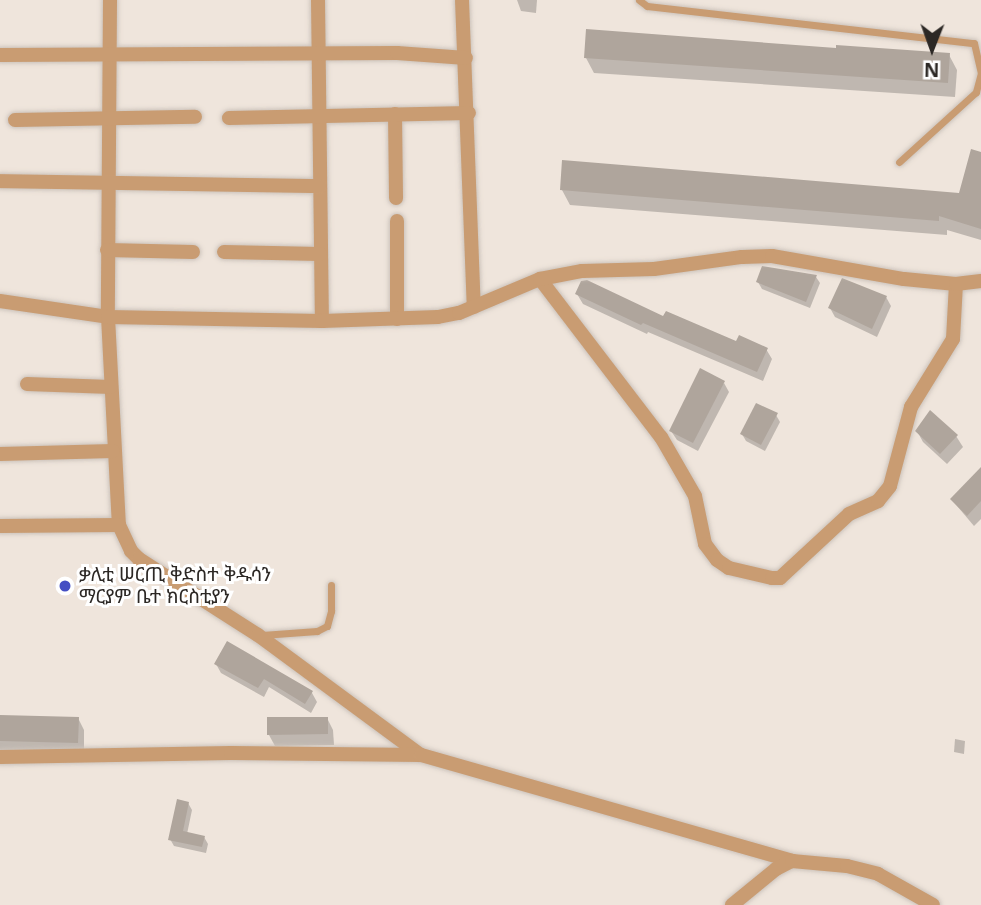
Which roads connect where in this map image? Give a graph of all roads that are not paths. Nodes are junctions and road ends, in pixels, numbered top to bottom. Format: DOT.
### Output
graph roads {
  1 [pos="110,0"];
  2 [pos="318,0"];
  3 [pos="462,0"];
  4 [pos="639,0"];
  5 [pos="111,54"];
  6 [pos="317,54"];
  7 [pos="0,55"];
  8 [pos="466,58"];
  9 [pos="469,113"];
  10 [pos="395,114"];
  11 [pos="195,117"];
  12 [pos="318,117"];
  13 [pos="229,118"];
  14 [pos="15,120"];
  15 [pos="109,121"];
  16 [pos="899,162"];
  17 [pos="0,181"];
  18 [pos="109,184"];
  19 [pos="320,186"];
  20 [pos="396,198"];
  21 [pos="397,221"];
  22 [pos="107,250"];
  23 [pos="193,252"];
  24 [pos="224,252"];
  25 [pos="320,254"];
  26 [pos="540,279"];
  27 [pos="981,281"];
  28 [pos="956,284"];
  29 [pos="0,301"];
  30 [pos="474,307"];
  31 [pos="108,317"];
  32 [pos="397,318"];
  33 [pos="321,321"];
  34 [pos="27,384"];
  35 [pos="111,387"];
  36 [pos="113,451"];
  37 [pos="0,454"];
  38 [pos="119,525"];
  39 [pos="0,526"];
  40 [pos="331,585"];
  41 [pos="258,635"];
  42 [pos="421,755"];
  43 [pos="0,757"];
  44 [pos="792,861"];
  45 [pos="732,905"];
  46 [pos="933,905"];
  1 -- 5 [label="street"];
  2 -- 6 [label="street"];
  3 -- 8 [label="street"];
  4 -- 16 [label="lane"];
  5 -- 6 [label="street"];
  5 -- 7 [label="street"];
  5 -- 15 [label="street"];
  6 -- 8 [label="street"];
  6 -- 12 [label="street"];
  8 -- 9 [label="street"];
  9 -- 10 [label="street"];
  9 -- 30 [label="street"];
  10 -- 12 [label="street"];
  10 -- 20 [label="street"];
  11 -- 15 [label="street"];
  12 -- 13 [label="street"];
  12 -- 19 [label="street"];
  14 -- 15 [label="street"];
  15 -- 18 [label="street"];
  17 -- 18 [label="street"];
  18 -- 19 [label="street"];
  18 -- 22 [label="street"];
  19 -- 25 [label="street"];
  21 -- 32 [label="street"];
  22 -- 23 [label="street"];
  22 -- 31 [label="street"];
  24 -- 25 [label="street"];
  25 -- 33 [label="street"];
  26 -- 28 [label="street"];
  26 -- 28 [label="street"];
  26 -- 30 [label="street"];
  27 -- 28 [label="street"];
  29 -- 31 [label="street"];
  30 -- 32 [label="street"];
  31 -- 33 [label="street"];
  31 -- 35 [label="street"];
  32 -- 33 [label="street"];
  34 -- 35 [label="street"];
  35 -- 36 [label="street"];
  36 -- 37 [label="street"];
  36 -- 38 [label="street"];
  38 -- 39 [label="street"];
  38 -- 41 [label="street"];
  40 -- 41 [label="lane"];
  41 -- 42 [label="street"];
  42 -- 43 [label="street"];
  42 -- 44 [label="street"];
  44 -- 45 [label="street"];
  44 -- 46 [label="street"];
}
